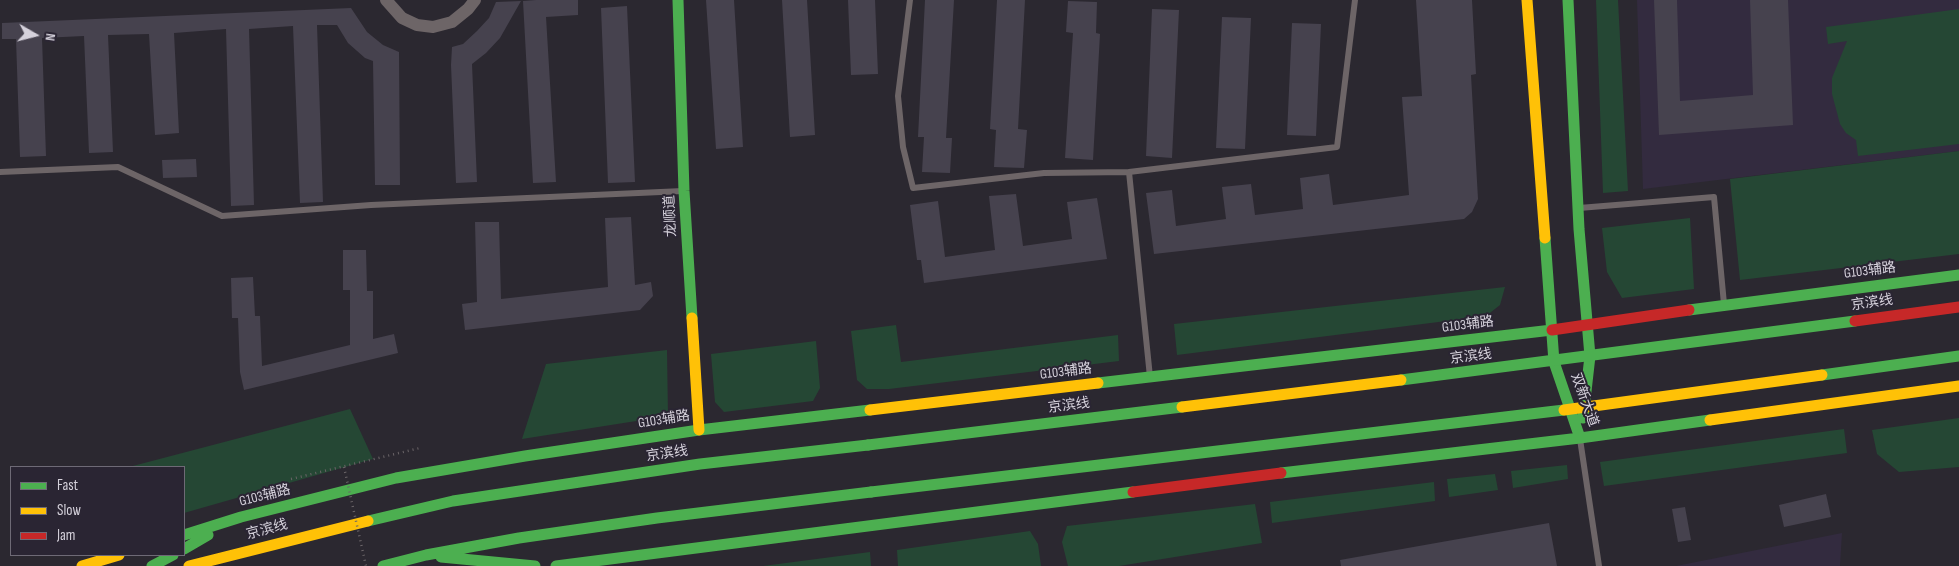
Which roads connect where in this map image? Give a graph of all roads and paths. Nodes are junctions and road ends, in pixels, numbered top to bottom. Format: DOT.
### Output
graph roads {
  1 [pos="386,0"];
  2 [pos="475,0"];
  3 [pos="678,0"];
  4 [pos="910,0"];
  5 [pos="1355,0"];
  6 [pos="1526,0"];
  7 [pos="1568,0"];
  8 [pos="0,172"];
  9 [pos="1129,172"];
  10 [pos="684,191"];
  11 [pos="1578,208"];
  12 [pos="1959,275"];
  13 [pos="1724,305"];
  14 [pos="1959,307"];
  15 [pos="1587,325"];
  16 [pos="1553,330"];
  17 [pos="1959,356"];
  18 [pos="1150,378"];
  19 [pos="1959,386"];
  20 [pos="699,430"];
  21 [pos="1580,438"];
  22 [pos="420,448"];
  23 [pos="344,467"];
  24 [pos="291,479"];
  25 [pos="241,517"];
  26 [pos="185,535"];
  27 [pos="185,548"];
  28 [pos="115,556"];
  29 [pos="170,556"];
  30 [pos="426,556"];
  31 [pos="82,566"];
  32 [pos="152,566"];
  33 [pos="189,566"];
  34 [pos="366,566"];
  35 [pos="383,566"];
  36 [pos="535,566"];
  37 [pos="556,566"];
  38 [pos="1599,566"];
  1 -- 2 [label="street"];
  3 -- 10 [label="main road, 龙顺道"];
  4 -- 9 [label="lane"];
  5 -- 9 [label="lane"];
  6 -- 16 [label="main road, 双新大道"];
  7 -- 11 [label="main road, 双新大道"];
  8 -- 10 [label="lane"];
  9 -- 18 [label="lane"];
  10 -- 20 [label="main road, 龙顺道"];
  11 -- 13 [label="lane"];
  11 -- 15 [label="main road, 双新大道"];
  12 -- 13 [label="main road, G103辅路"];
  13 -- 15 [label="main road, G103辅路"];
  14 -- 33 [label="main road, 京滨线, bridge"];
  15 -- 16 [label="main road, G103辅路"];
  15 -- 21 [label="main road, 双新大道"];
  16 -- 18 [label="main road, G103辅路"];
  16 -- 21 [label="main road, 双新大道"];
  17 -- 30 [label="main road, bridge"];
  18 -- 20 [label="main road, G103辅路"];
  19 -- 21 [label="main road"];
  20 -- 25 [label="main road, G103辅路"];
  21 -- 37 [label="main road"];
  21 -- 38 [label="lane"];
  22 -- 23 [label="path"];
  23 -- 24 [label="path"];
  23 -- 34 [label="path, bridge"];
  25 -- 26 [label="main road, G103辅路"];
  25 -- 27 [label="main road"];
  28 -- 31 [label="main road"];
  29 -- 32 [label="main road"];
  30 -- 35 [label="main road"];
  30 -- 36 [label="main road"];
}
